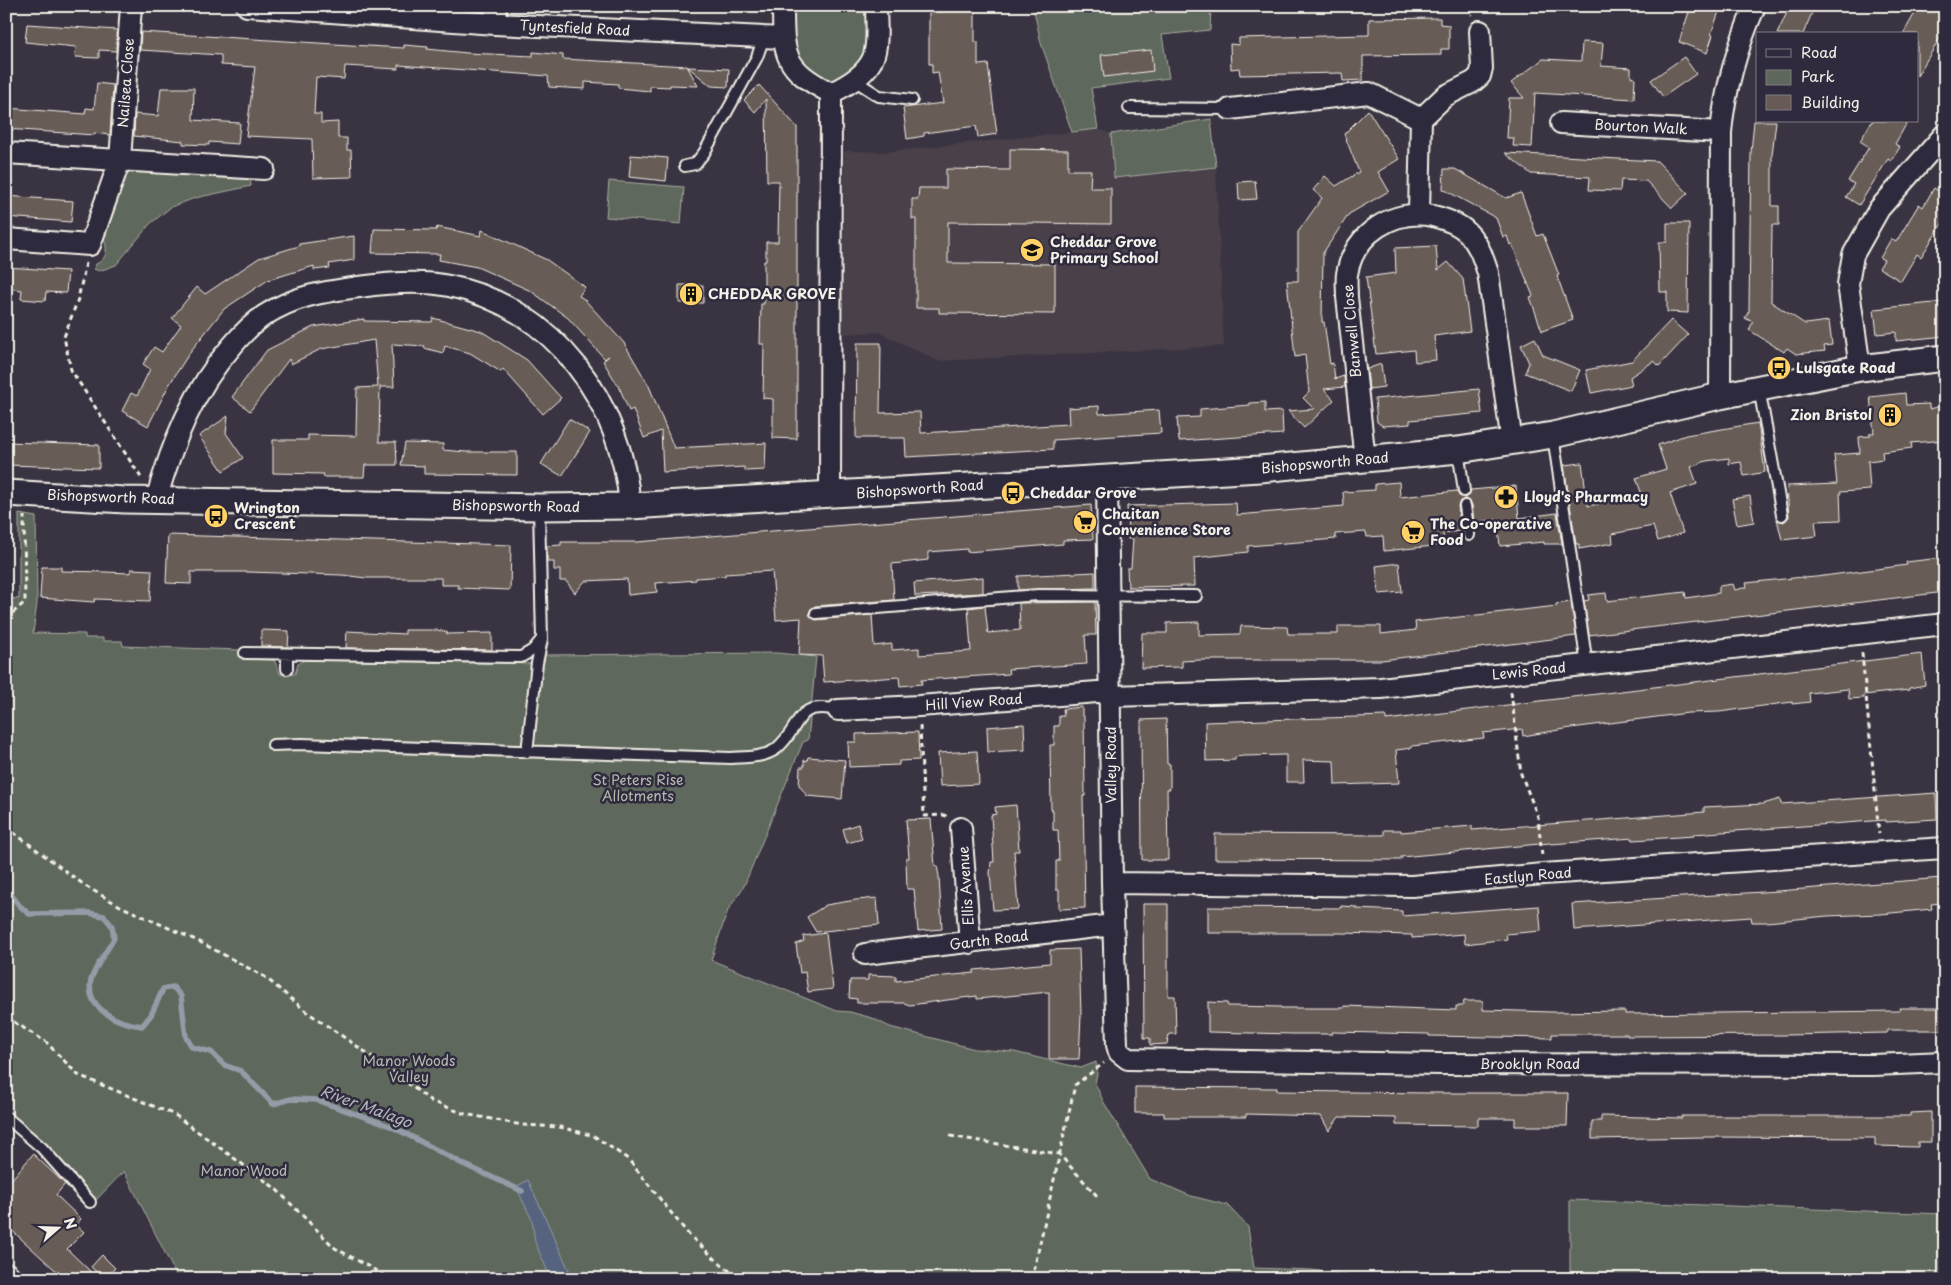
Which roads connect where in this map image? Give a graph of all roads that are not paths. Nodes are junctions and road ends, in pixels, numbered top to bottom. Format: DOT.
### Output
graph roads {
  1 [pos="131,6"];
  2 [pos="247,6"];
  3 [pos="783,6"];
  4 [pos="876,6"];
  5 [pos="1755,6"];
  6 [pos="281,7"];
  7 [pos="495,15"];
  8 [pos="1480,31"];
  9 [pos="773,38"];
  10 [pos="854,80"];
  11 [pos="831,93"];
  12 [pos="912,100"];
  13 [pos="1129,108"];
  14 [pos="1230,109"];
  15 [pos="1421,119"];
  16 [pos="1561,123"];
  17 [pos="1721,132"];
  18 [pos="1945,134"];
  19 [pos="6,154"];
  20 [pos="120,160"];
  21 [pos="685,166"];
  22 [pos="264,169"];
  23 [pos="1420,213"];
  24 [pos="6,239"];
  25 [pos="1945,358"];
  26 [pos="1860,368"];
  27 [pos="1759,388"];
  28 [pos="1720,396"];
  29 [pos="1553,435"];
  30 [pos="1512,443"];
  31 [pos="1458,450"];
  32 [pos="1365,460"];
  33 [pos="1108,477"];
  34 [pos="1464,491"];
  35 [pos="15,493"];
  36 [pos="830,496"];
  37 [pos="156,500"];
  38 [pos="630,506"];
  39 [pos="1465,506"];
  40 [pos="538,507"];
  41 [pos="1782,515"];
  42 [pos="1469,536"];
  43 [pos="1109,596"];
  44 [pos="1196,596"];
  45 [pos="816,613"];
  46 [pos="1945,624"];
  47 [pos="542,639"];
  48 [pos="245,653"];
  49 [pos="287,654"];
  50 [pos="1587,665"];
  51 [pos="287,669"];
  52 [pos="1110,693"];
  53 [pos="838,710"];
  54 [pos="273,745"];
  55 [pos="527,752"];
  56 [pos="961,828"];
  57 [pos="1945,848"];
  58 [pos="1112,883"];
  59 [pos="1113,925"];
  60 [pos="970,943"];
  61 [pos="865,954"];
  62 [pos="1119,1052"];
  63 [pos="1945,1062"];
  64 [pos="6,1117"];
  65 [pos="90,1202"];
  66 [pos="6,1276"];
  67 [pos="9,1279"];
  1 -- 20 [label="street, Nailsea Close"];
  2 -- 6 [label="street, Tyntesfield Road"];
  3 -- 9 [label="street"];
  4 -- 10 [label="street"];
  5 -- 17 [label="street"];
  6 -- 7 [label="street, Tyntesfield Road"];
  7 -- 9 [label="street, Tyntesfield Road"];
  8 -- 15 [label="street"];
  9 -- 11 [label="street"];
  9 -- 21 [label="lane"];
  10 -- 11 [label="street"];
  10 -- 12 [label="lane"];
  11 -- 36 [label="street"];
  13 -- 14 [label="lane"];
  14 -- 15 [label="street"];
  15 -- 23 [label="street"];
  16 -- 17 [label="street, Bourton Walk"];
  17 -- 28 [label="street"];
  18 -- 26 [label="street"];
  19 -- 20 [label="street"];
  20 -- 22 [label="street"];
  20 -- 24 [label="street, Nailsea Close"];
  23 -- 30 [label="street, Banwell Close"];
  23 -- 32 [label="street, Banwell Close"];
  25 -- 26 [label="street, Bishopsworth Road"];
  26 -- 27 [label="street, Bishopsworth Road"];
  27 -- 28 [label="street, Bishopsworth Road"];
  27 -- 41 [label="lane"];
  28 -- 29 [label="street, Bishopsworth Road"];
  29 -- 30 [label="street, Bishopsworth Road"];
  29 -- 50 [label="lane"];
  30 -- 31 [label="street, Bishopsworth Road"];
  31 -- 32 [label="street, Bishopsworth Road"];
  31 -- 34 [label="lane"];
  32 -- 33 [label="street, Bishopsworth Road"];
  33 -- 36 [label="street, Bishopsworth Road"];
  33 -- 43 [label="street, Valley Road"];
  35 -- 37 [label="street, Bishopsworth Road"];
  36 -- 38 [label="street, Bishopsworth Road"];
  37 -- 38 [label="street"];
  37 -- 40 [label="street, Bishopsworth Road"];
  38 -- 40 [label="street, Bishopsworth Road"];
  39 -- 42 [label="lane"];
  40 -- 47 [label="lane"];
  43 -- 44 [label="lane"];
  43 -- 45 [label="lane"];
  43 -- 52 [label="street, Valley Road"];
  46 -- 50 [label="street, Lewis Road"];
  47 -- 49 [label="lane"];
  47 -- 55 [label="lane"];
  48 -- 49 [label="lane"];
  49 -- 51 [label="lane"];
  50 -- 52 [label="street, Lewis Road"];
  52 -- 53 [label="street, Hill View Road"];
  52 -- 58 [label="street, Valley Road"];
  53 -- 55 [label="lane"];
  54 -- 55 [label="lane"];
  56 -- 60 [label="street, Ellis Avenue"];
  57 -- 58 [label="street, Eastlyn Road"];
  58 -- 59 [label="street, Valley Road"];
  59 -- 60 [label="street, Garth Road"];
  59 -- 62 [label="street, Valley Road"];
  60 -- 61 [label="street, Garth Road"];
  62 -- 63 [label="street, Brooklyn Road"];
  64 -- 65 [label="lane"];
  66 -- 67 [label="street"];
}
